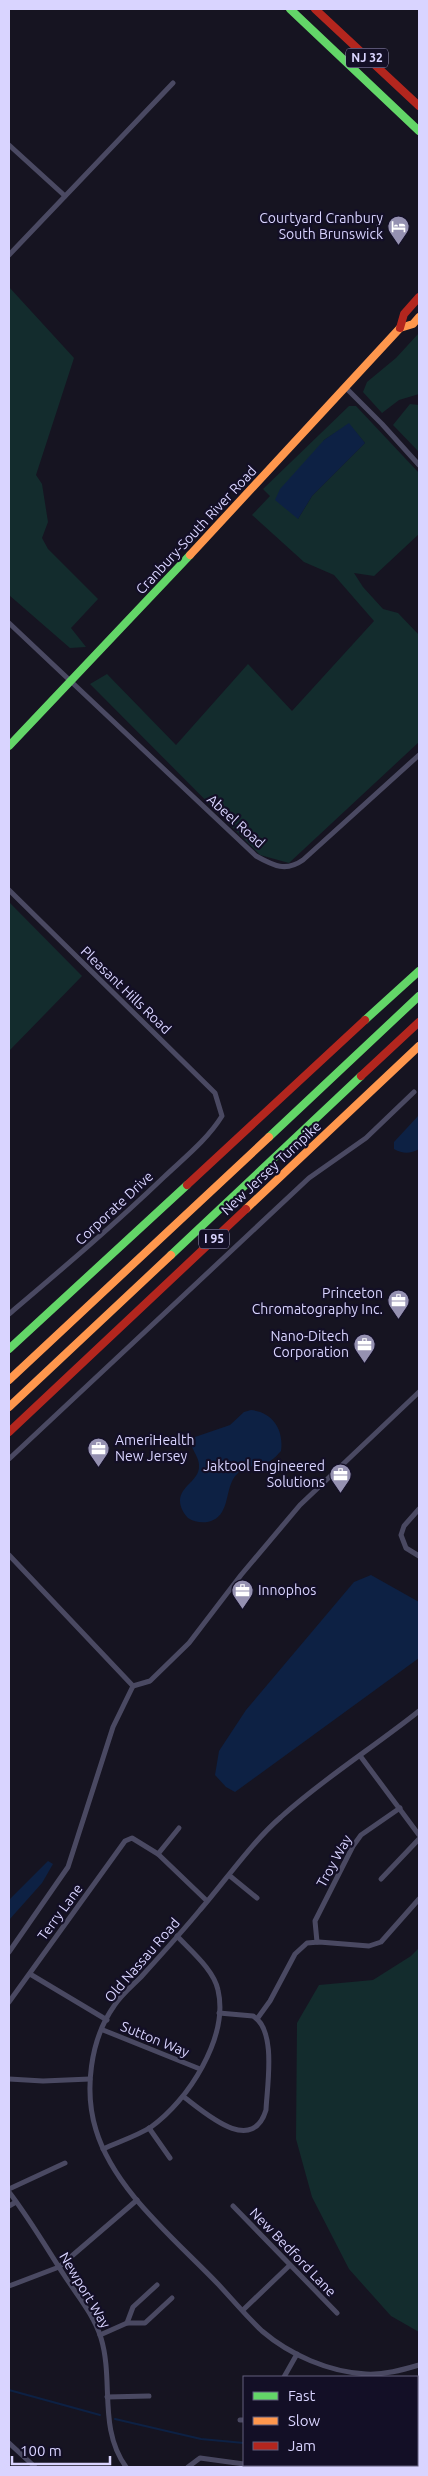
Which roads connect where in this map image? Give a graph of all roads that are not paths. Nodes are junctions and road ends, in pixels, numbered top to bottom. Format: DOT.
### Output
graph roads {
  1 [pos="290,9"];
  2 [pos="315,9"];
  3 [pos="173,82"];
  4 [pos="419,106"];
  5 [pos="419,130"];
  6 [pos="9,145"];
  7 [pos="65,196"];
  8 [pos="9,255"];
  9 [pos="419,297"];
  10 [pos="419,317"];
  11 [pos="400,328"];
  12 [pos="345,387"];
  13 [pos="419,465"];
  14 [pos="9,623"];
  15 [pos="71,680"];
  16 [pos="9,746"];
  17 [pos="419,755"];
  18 [pos="9,890"];
  19 [pos="419,971"];
  20 [pos="419,996"];
  21 [pos="419,1022"];
  22 [pos="419,1046"];
  23 [pos="414,1092"];
  24 [pos="222,1109"];
  25 [pos="9,1314"];
  26 [pos="9,1349"];
  27 [pos="9,1380"];
  28 [pos="419,1392"];
  29 [pos="9,1407"];
  30 [pos="9,1432"];
  31 [pos="9,1459"];
  32 [pos="419,1509"];
  33 [pos="9,1555"];
  34 [pos="419,1556"];
  35 [pos="133,1686"];
  36 [pos="419,1711"];
  37 [pos="361,1757"];
  38 [pos="400,1808"];
  39 [pos="179,1828"];
  40 [pos="419,1837"];
  41 [pos="158,1854"];
  42 [pos="230,1876"];
  43 [pos="382,1879"];
  44 [pos="256,1898"];
  45 [pos="419,1899"];
  46 [pos="208,1901"];
  47 [pos="177,1936"];
  48 [pos="317,1942"];
  49 [pos="9,1952"];
  50 [pos="30,1974"];
  51 [pos="9,2002"];
  52 [pos="219,2014"];
  53 [pos="257,2019"];
  54 [pos="107,2020"];
  55 [pos="103,2030"];
  56 [pos="200,2069"];
  57 [pos="9,2079"];
  58 [pos="90,2079"];
  59 [pos="184,2097"];
  60 [pos="149,2128"];
  61 [pos="103,2149"];
  62 [pos="170,2158"];
  63 [pos="65,2163"];
  64 [pos="9,2191"];
  65 [pos="137,2200"];
  66 [pos="16,2202"];
  67 [pos="9,2206"];
  68 [pos="233,2206"];
  69 [pos="290,2265"];
  70 [pos="59,2267"];
  71 [pos="157,2285"];
  72 [pos="9,2286"];
  73 [pos="172,2298"];
  74 [pos="243,2310"];
  75 [pos="337,2313"];
  76 [pos="128,2323"];
  77 [pos="100,2335"];
  78 [pos="297,2354"];
  79 [pos="419,2366"];
  80 [pos="285,2376"];
  81 [pos="367,2376"];
  82 [pos="149,2396"];
  83 [pos="107,2397"];
  84 [pos="9,2443"];
  85 [pos="243,2465"];
  86 [pos="35,2467"];
  87 [pos="126,2467"];
  88 [pos="188,2467"];
  1 -- 5 [label="main road, NJ 32"];
  2 -- 4 [label="main road, NJ 32"];
  3 -- 7 [label="street"];
  6 -- 7 [label="street"];
  7 -- 8 [label="street"];
  9 -- 11 [label="main road, Cranbury-South River Road"];
  10 -- 11 [label="main road, Cranbury-South River Road"];
  11 -- 12 [label="main road, Cranbury-South River Road"];
  12 -- 13 [label="street"];
  12 -- 15 [label="main road, Cranbury-South River Road"];
  14 -- 15 [label="street, Abeel Road"];
  15 -- 16 [label="main road, Cranbury-South River Road"];
  15 -- 17 [label="street, Abeel Road"];
  18 -- 24 [label="street, Pleasant Hills Road"];
  19 -- 26 [label="main road"];
  20 -- 27 [label="main road, New Jersey Turnpike / I 95"];
  21 -- 29 [label="main road, New Jersey Turnpike / I 95"];
  22 -- 30 [label="main road, New Jersey Turnpike / I 95"];
  23 -- 31 [label="street"];
  24 -- 25 [label="street, Corporate Drive"];
  28 -- 35 [label="street"];
  32 -- 34 [label="street"];
  33 -- 35 [label="street"];
  35 -- 49 [label="street"];
  36 -- 37 [label="street, Old Nassau Road"];
  37 -- 38 [label="street"];
  37 -- 42 [label="street, Old Nassau Road"];
  38 -- 40 [label="street"];
  38 -- 48 [label="street, Troy Way"];
  39 -- 41 [label="street"];
  40 -- 43 [label="street"];
  41 -- 46 [label="street"];
  41 -- 50 [label="street, Terry Lane"];
  42 -- 44 [label="street"];
  42 -- 46 [label="street, Old Nassau Road"];
  45 -- 48 [label="street"];
  46 -- 47 [label="street, Old Nassau Road"];
  47 -- 52 [label="street"];
  47 -- 54 [label="street, Old Nassau Road"];
  48 -- 53 [label="street"];
  50 -- 51 [label="street, Terry Lane"];
  50 -- 54 [label="street"];
  52 -- 53 [label="street"];
  52 -- 56 [label="street"];
  53 -- 59 [label="street"];
  54 -- 55 [label="street, Old Nassau Road"];
  55 -- 56 [label="street, Sutton Way"];
  55 -- 58 [label="street, Old Nassau Road"];
  56 -- 59 [label="street"];
  57 -- 58 [label="street"];
  58 -- 61 [label="street, Old Nassau Road"];
  59 -- 60 [label="street"];
  60 -- 61 [label="street"];
  60 -- 62 [label="street"];
  61 -- 65 [label="street, Old Nassau Road"];
  63 -- 64 [label="street"];
  64 -- 66 [label="street, Newport Way"];
  65 -- 70 [label="street"];
  65 -- 74 [label="street, Old Nassau Road"];
  66 -- 67 [label="street"];
  66 -- 70 [label="street, Newport Way"];
  68 -- 69 [label="street, New Bedford Lane"];
  69 -- 74 [label="street"];
  69 -- 75 [label="street, New Bedford Lane"];
  70 -- 72 [label="street"];
  70 -- 77 [label="street, Newport Way"];
  71 -- 76 [label="street"];
  73 -- 76 [label="street"];
  74 -- 78 [label="street, Old Nassau Road"];
  76 -- 77 [label="street"];
  77 -- 83 [label="street, Newport Way"];
  78 -- 80 [label="street"];
  78 -- 81 [label="street, Old Nassau Road"];
  79 -- 81 [label="street, Old Nassau Road"];
  82 -- 83 [label="street"];
  83 -- 87 [label="street, Newport Way"];
  84 -- 86 [label="street"];
  85 -- 88 [label="street"];
}
